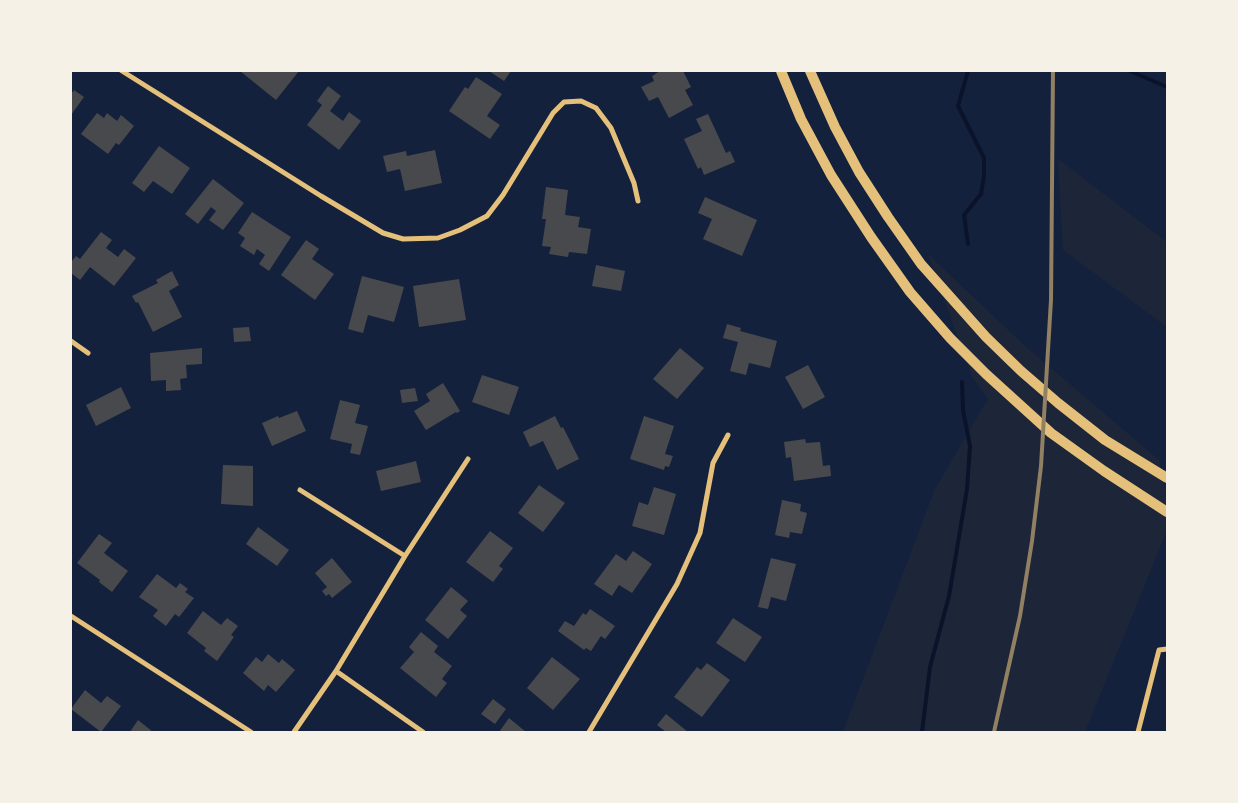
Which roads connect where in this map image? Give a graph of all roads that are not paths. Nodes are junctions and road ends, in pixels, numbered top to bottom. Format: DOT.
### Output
graph roads {
  1 [pos="122,71"];
  2 [pos="781,71"];
  3 [pos="810,71"];
  4 [pos="638,201"];
  5 [pos="71,341"];
  6 [pos="88,352"];
  7 [pos="728,435"];
  8 [pos="468,459"];
  9 [pos="1167,478"];
  10 [pos="300,490"];
  11 [pos="1167,512"];
  12 [pos="405,556"];
  13 [pos="71,616"];
  14 [pos="1167,650"];
  15 [pos="336,671"];
  16 [pos="252,732"];
  17 [pos="294,732"];
  18 [pos="423,732"];
  19 [pos="588,732"];
  20 [pos="1138,732"];
  1 -- 4 [label="street"];
  2 -- 11 [label="main road"];
  3 -- 9 [label="main road"];
  5 -- 6 [label="street"];
  7 -- 19 [label="street"];
  8 -- 12 [label="street"];
  10 -- 12 [label="street"];
  12 -- 15 [label="street"];
  13 -- 16 [label="street"];
  14 -- 20 [label="street"];
  15 -- 17 [label="street"];
  15 -- 18 [label="street"];
}
